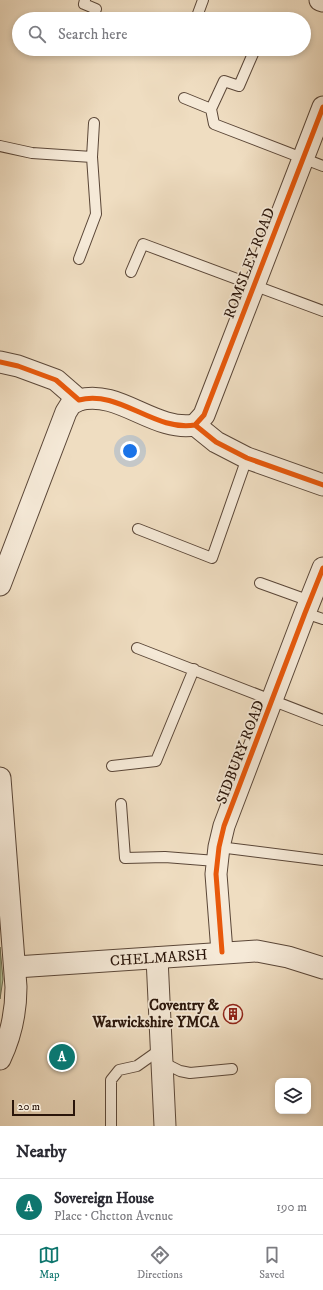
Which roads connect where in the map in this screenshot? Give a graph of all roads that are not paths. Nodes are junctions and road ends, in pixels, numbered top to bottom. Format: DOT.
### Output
graph roads {
  1 [pos="85,0"];
  2 [pos="203,0"];
  3 [pos="320,0"];
  4 [pos="323,1"];
  5 [pos="95,12"];
  6 [pos="199,12"];
  7 [pos="252,56"];
  8 [pos="184,98"];
  9 [pos="323,107"];
  10 [pos="211,109"];
  11 [pos="94,123"];
  12 [pos="0,146"];
  13 [pos="92,157"];
  14 [pos="303,158"];
  15 [pos="323,166"];
  16 [pos="78,259"];
  17 [pos="131,272"];
  18 [pos="253,285"];
  19 [pos="323,311"];
  20 [pos="0,362"];
  21 [pos="78,400"];
  22 [pos="195,426"];
  23 [pos="247,458"];
  24 [pos="323,485"];
  25 [pos="138,529"];
  26 [pos="323,568"];
  27 [pos="260,583"];
  28 [pos="0,585"];
  29 [pos="312,611"];
  30 [pos="137,648"];
  31 [pos="194,669"];
  32 [pos="272,700"];
  33 [pos="323,720"];
  34 [pos="112,766"];
  35 [pos="0,778"];
  36 [pos="121,804"];
  37 [pos="2,838"];
  38 [pos="218,854"];
  39 [pos="323,860"];
  40 [pos="222,952"];
  41 [pos="157,958"];
  42 [pos="16,967"];
  43 [pos="323,968"];
  44 [pos="162,1055"];
  45 [pos="0,1059"];
  46 [pos="232,1069"];
  47 [pos="110,1126"];
  48 [pos="164,1126"];
  1 -- 5 [label="lane"];
  2 -- 6 [label="lane"];
  3 -- 4 [label="street"];
  7 -- 10 [label="lane"];
  8 -- 10 [label="lane"];
  9 -- 14 [label="street, ROMSLEY ROAD"];
  10 -- 14 [label="lane"];
  11 -- 13 [label="lane"];
  12 -- 13 [label="lane"];
  13 -- 16 [label="lane"];
  14 -- 15 [label="lane"];
  14 -- 18 [label="street, ROMSLEY ROAD"];
  17 -- 18 [label="lane"];
  18 -- 19 [label="lane"];
  18 -- 22 [label="street, ROMSLEY ROAD"];
  20 -- 21 [label="street"];
  21 -- 22 [label="street"];
  21 -- 28 [label="street"];
  22 -- 23 [label="street"];
  23 -- 24 [label="street"];
  23 -- 25 [label="lane"];
  26 -- 29 [label="street, SIDBURY ROAD"];
  27 -- 29 [label="lane"];
  29 -- 32 [label="street, SIDBURY ROAD"];
  30 -- 31 [label="lane, SIDBURY ROAD"];
  31 -- 32 [label="lane, SIDBURY ROAD"];
  31 -- 34 [label="lane"];
  32 -- 33 [label="lane, SIDBURY ROAD"];
  32 -- 38 [label="street, SIDBURY ROAD"];
  35 -- 37 [label="street"];
  36 -- 38 [label="lane"];
  37 -- 42 [label="street"];
  38 -- 39 [label="lane"];
  38 -- 40 [label="street, SIDBURY ROAD"];
  40 -- 41 [label="street, CHELMARSH"];
  40 -- 43 [label="street, CHELMARSH"];
  41 -- 42 [label="street, CHELMARSH"];
  41 -- 44 [label="street"];
  42 -- 45 [label="street"];
  44 -- 46 [label="lane"];
  44 -- 47 [label="lane"];
  44 -- 48 [label="street"];
}
